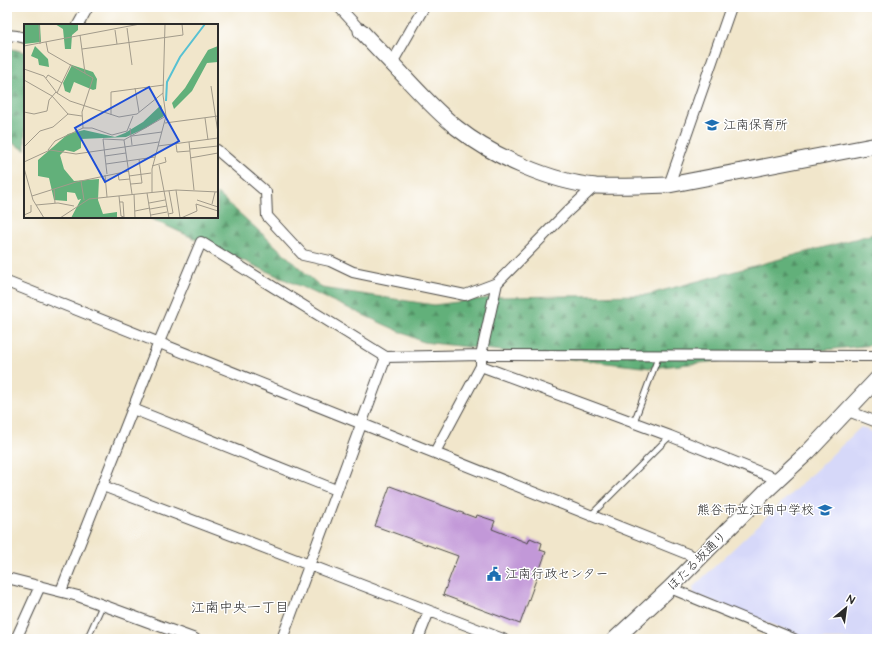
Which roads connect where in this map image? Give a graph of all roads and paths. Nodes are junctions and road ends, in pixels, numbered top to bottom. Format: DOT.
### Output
graph roads {
  1 [pos="88,7"];
  2 [pos="339,7"];
  3 [pos="424,7"];
  4 [pos="732,7"];
  5 [pos="79,24"];
  6 [pos="361,31"];
  7 [pos="7,35"];
  8 [pos="24,38"];
  9 [pos="392,63"];
  10 [pos="877,145"];
  11 [pos="218,151"];
  12 [pos="669,185"];
  13 [pos="595,186"];
  14 [pos="7,282"];
  15 [pos="497,283"];
  16 [pos="159,342"];
  17 [pos="481,355"];
  18 [pos="659,355"];
  19 [pos="877,356"];
  20 [pos="386,357"];
  21 [pos="481,366"];
  22 [pos="877,379"];
  23 [pos="133,409"];
  24 [pos="848,411"];
  25 [pos="634,422"];
  26 [pos="877,422"];
  27 [pos="361,423"];
  28 [pos="670,436"];
  29 [pos="435,452"];
  30 [pos="779,480"];
  31 [pos="103,486"];
  32 [pos="336,490"];
  33 [pos="591,515"];
  34 [pos="700,558"];
  35 [pos="309,565"];
  36 [pos="7,578"];
  37 [pos="40,586"];
  38 [pos="670,588"];
  39 [pos="61,591"];
  40 [pos="102,606"];
  41 [pos="429,611"];
  42 [pos="167,634"];
  43 [pos="16,639"];
  44 [pos="87,639"];
  45 [pos="195,639"];
  46 [pos="282,639"];
  47 [pos="418,639"];
  48 [pos="503,639"];
  49 [pos="615,639"];
  50 [pos="794,639"];
  1 -- 5 [label="street"];
  2 -- 6 [label="street"];
  3 -- 9 [label="street"];
  4 -- 12 [label="street"];
  6 -- 9 [label="street"];
  7 -- 8 [label="street"];
  9 -- 13 [label="street"];
  10 -- 12 [label="street"];
  11 -- 15 [label="street"];
  12 -- 13 [label="street"];
  13 -- 15 [label="street"];
  14 -- 16 [label="street"];
  15 -- 17 [label="street"];
  16 -- 20 [label="street"];
  16 -- 23 [label="street"];
  16 -- 27 [label="street"];
  17 -- 18 [label="street"];
  17 -- 20 [label="street"];
  17 -- 21 [label="street"];
  18 -- 19 [label="street"];
  18 -- 25 [label="lane"];
  20 -- 27 [label="street"];
  21 -- 25 [label="street"];
  21 -- 29 [label="street"];
  22 -- 24 [label="street, ほたる坂通り"];
  23 -- 31 [label="street"];
  23 -- 32 [label="street"];
  24 -- 26 [label="street"];
  24 -- 30 [label="street, ほたる坂通り"];
  25 -- 28 [label="street"];
  27 -- 29 [label="street"];
  27 -- 32 [label="street"];
  28 -- 30 [label="street"];
  28 -- 33 [label="lane"];
  29 -- 33 [label="street"];
  30 -- 34 [label="street, ほたる坂通り"];
  31 -- 35 [label="street"];
  31 -- 39 [label="street"];
  32 -- 35 [label="street"];
  33 -- 34 [label="street"];
  34 -- 38 [label="street, ほたる坂通り"];
  35 -- 41 [label="street"];
  35 -- 46 [label="street"];
  36 -- 37 [label="street"];
  37 -- 39 [label="street"];
  37 -- 43 [label="street"];
  38 -- 49 [label="street, ほたる坂通り"];
  38 -- 50 [label="street"];
  39 -- 40 [label="street"];
  40 -- 42 [label="street"];
  40 -- 44 [label="lane"];
  41 -- 47 [label="street"];
  41 -- 48 [label="street"];
  42 -- 45 [label="street"];
}
